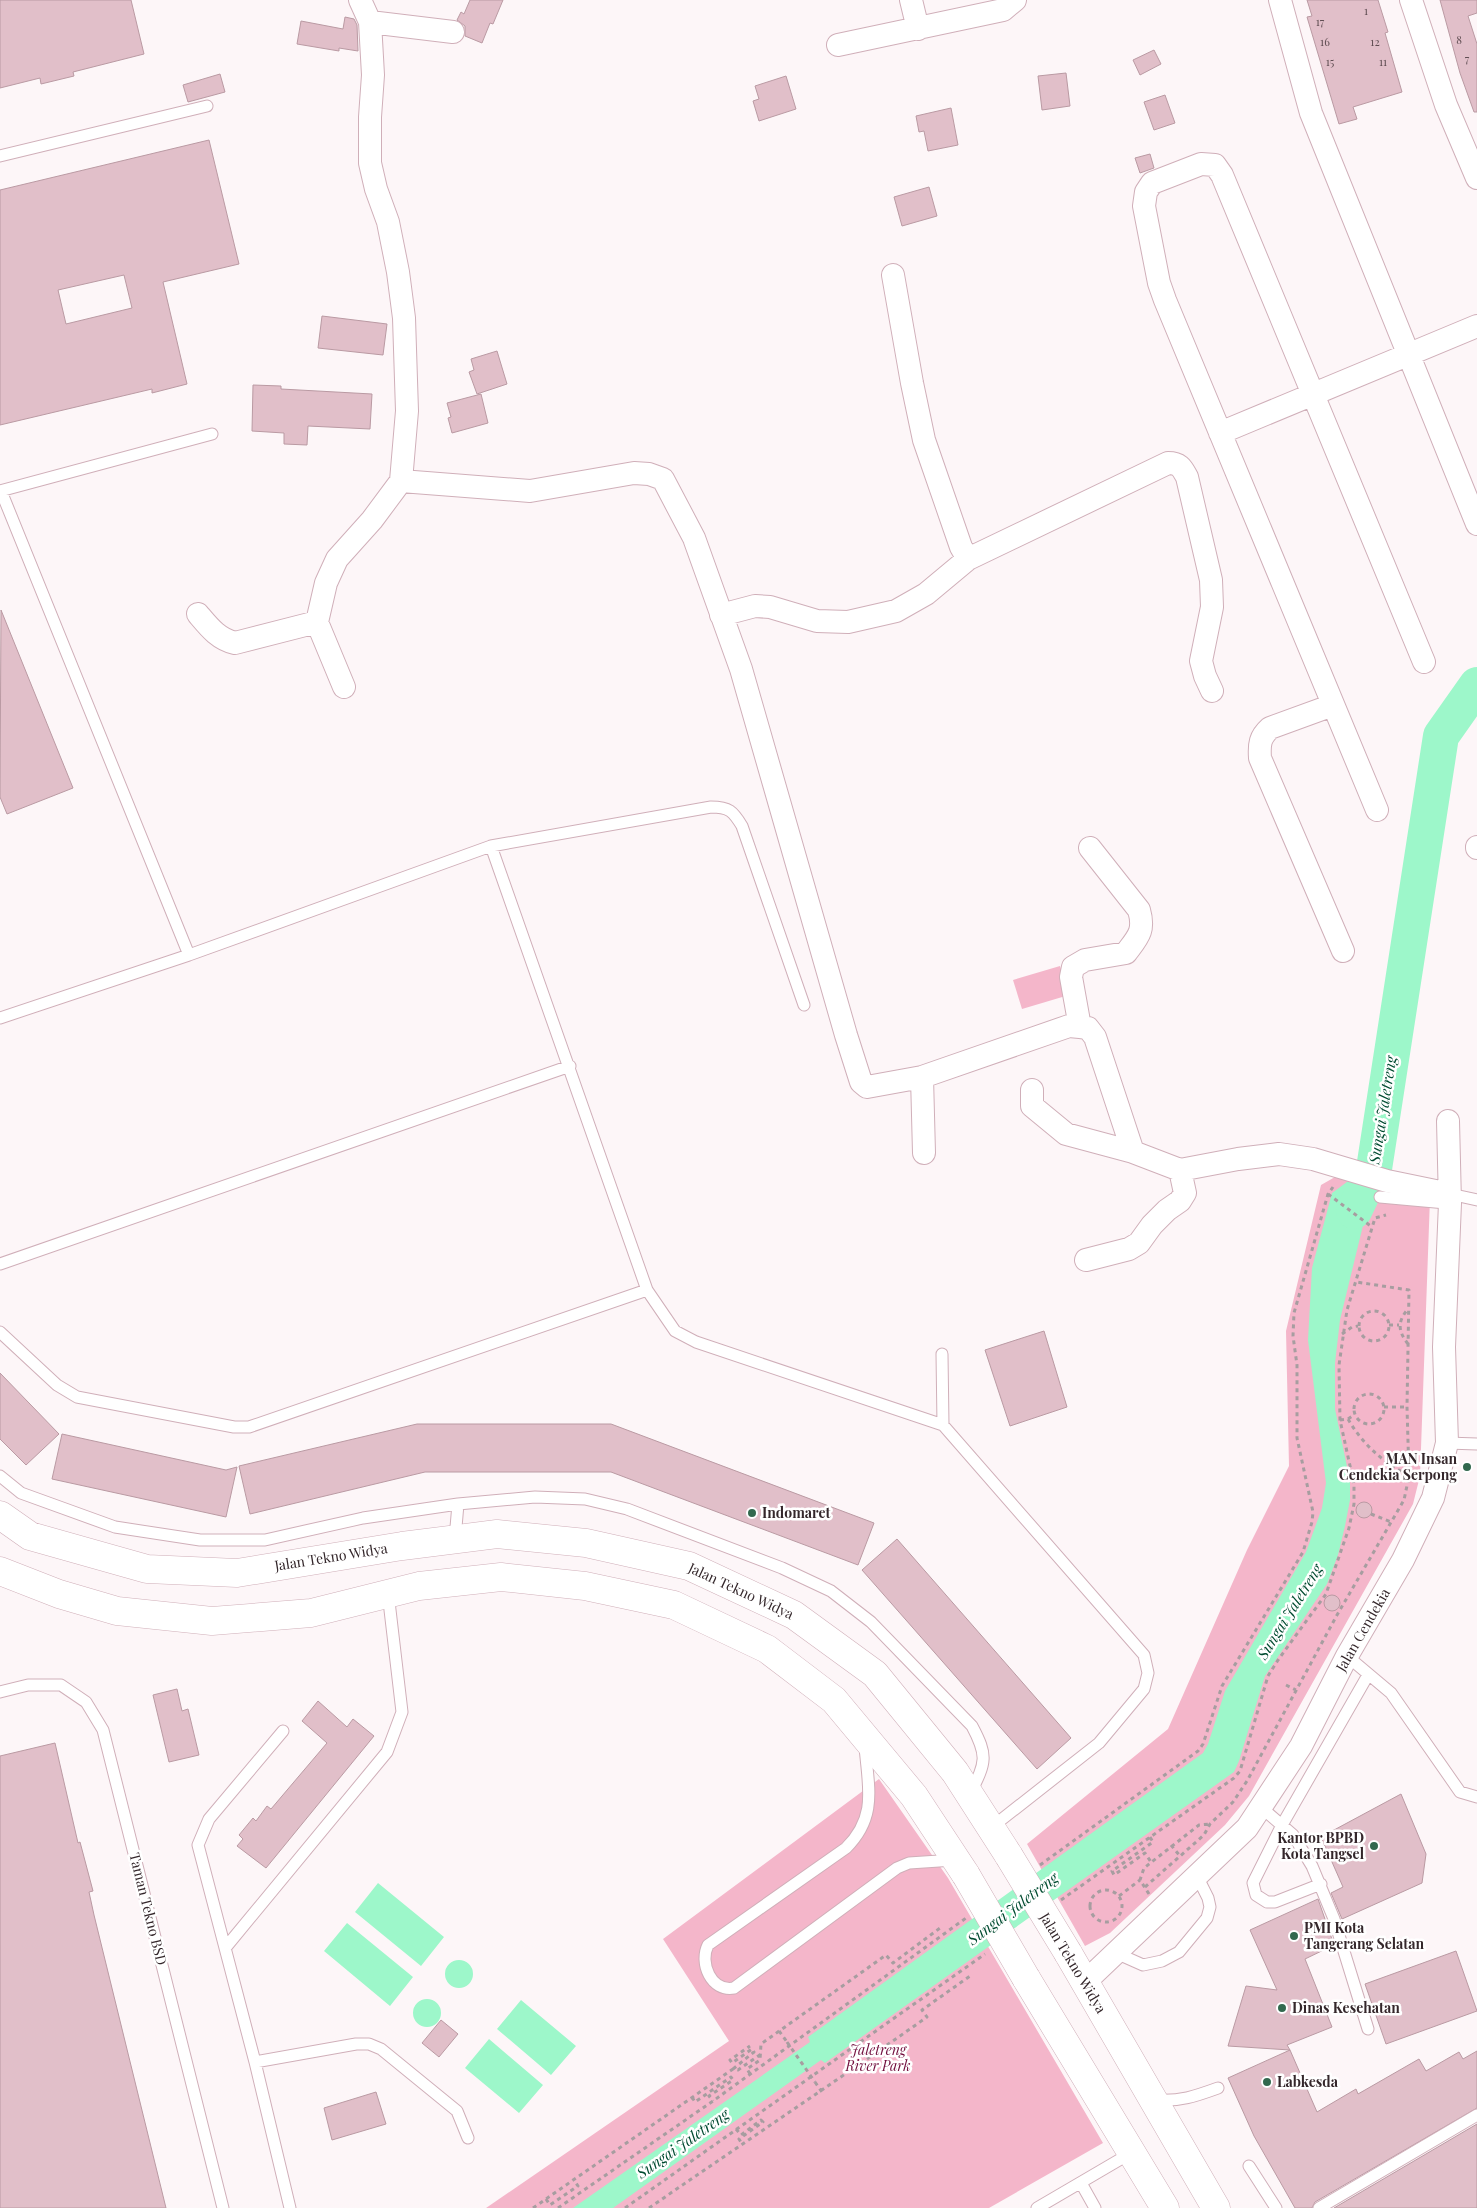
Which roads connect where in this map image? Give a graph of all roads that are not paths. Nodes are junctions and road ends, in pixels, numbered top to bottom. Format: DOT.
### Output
graph roads {
  1 [pos="360,0"];
  2 [pos="911,0"];
  3 [pos="1015,0"];
  4 [pos="1280,0"];
  5 [pos="1411,0"];
  6 [pos="370,22"];
  7 [pos="918,29"];
  8 [pos="453,32"];
  9 [pos="838,46"];
  10 [pos="207,106"];
  11 [pos="0,156"];
  12 [pos="1477,178"];
  13 [pos="893,275"];
  14 [pos="1477,326"];
  15 [pos="1408,355"];
  16 [pos="1313,394"];
  17 [pos="1220,433"];
  18 [pos="212,434"];
  19 [pos="401,481"];
  20 [pos="0,491"];
  21 [pos="1477,524"];
  22 [pos="968,559"];
  23 [pos="198,614"];
  24 [pos="722,615"];
  25 [pos="317,622"];
  26 [pos="1424,662"];
  27 [pos="344,687"];
  28 [pos="1212,692"];
  29 [pos="1333,705"];
  30 [pos="1377,810"];
  31 [pos="491,846"];
  32 [pos="1090,848"];
  33 [pos="1343,951"];
  34 [pos="189,954"];
  35 [pos="804,1005"];
  36 [pos="0,1018"];
  37 [pos="1080,1027"];
  38 [pos="570,1066"];
  39 [pos="922,1078"];
  40 [pos="1032,1090"];
  41 [pos="1448,1121"];
  42 [pos="1133,1152"];
  43 [pos="924,1153"];
  44 [pos="1180,1170"];
  45 [pos="1450,1199"];
  46 [pos="1477,1200"];
  47 [pos="1086,1260"];
  48 [pos="0,1264"];
  49 [pos="647,1290"];
  50 [pos="0,1332"];
  51 [pos="942,1354"];
  52 [pos="943,1424"];
  53 [pos="1447,1443"];
  54 [pos="1477,1444"];
  55 [pos="0,1476"];
  56 [pos="458,1504"];
  57 [pos="0,1515"];
  58 [pos="455,1539"];
  59 [pos="0,1571"];
  60 [pos="388,1593"];
  61 [pos="1347,1656"];
  62 [pos="1368,1675"];
  63 [pos="0,1692"];
  64 [pos="284,1731"];
  65 [pos="865,1737"];
  66 [pos="970,1794"];
  67 [pos="1477,1797"];
  68 [pos="1262,1808"];
  69 [pos="1282,1825"];
  70 [pos="992,1827"];
  71 [pos="961,1868"];
  72 [pos="1197,1876"];
  73 [pos="1321,1884"];
  74 [pos="226,1947"];
  75 [pos="1116,1953"];
  76 [pos="1084,1983"];
  77 [pos="1368,2029"];
  78 [pos="255,2062"];
  79 [pos="1218,2088"];
  80 [pos="1154,2100"];
  81 [pos="1477,2116"];
  82 [pos="468,2138"];
  83 [pos="1132,2153"];
  84 [pos="1249,2166"];
  85 [pos="1081,2183"];
  86 [pos="1159,2206"];
  87 [pos="223,2208"];
  88 [pos="290,2208"];
  89 [pos="1037,2208"];
  90 [pos="1095,2208"];
  91 [pos="1216,2208"];
  92 [pos="1276,2208"];
  93 [pos="1319,2208"];
  1 -- 6 [label="street"];
  2 -- 7 [label="street"];
  3 -- 7 [label="street"];
  4 -- 15 [label="street"];
  5 -- 12 [label="street"];
  6 -- 8 [label="street"];
  6 -- 19 [label="street"];
  7 -- 9 [label="street"];
  10 -- 11 [label="lane"];
  13 -- 22 [label="street"];
  14 -- 15 [label="street"];
  15 -- 16 [label="street"];
  15 -- 21 [label="street"];
  16 -- 17 [label="street"];
  16 -- 17 [label="street"];
  16 -- 26 [label="street"];
  17 -- 29 [label="street"];
  18 -- 20 [label="lane"];
  19 -- 24 [label="street"];
  19 -- 25 [label="street"];
  20 -- 34 [label="lane"];
  22 -- 24 [label="street"];
  22 -- 28 [label="street"];
  23 -- 25 [label="street"];
  24 -- 39 [label="street"];
  25 -- 27 [label="street"];
  29 -- 30 [label="street"];
  29 -- 33 [label="street"];
  31 -- 34 [label="lane"];
  31 -- 35 [label="lane"];
  31 -- 38 [label="lane"];
  32 -- 37 [label="street"];
  34 -- 36 [label="lane"];
  37 -- 39 [label="street"];
  37 -- 42 [label="street"];
  38 -- 48 [label="lane"];
  38 -- 49 [label="lane"];
  39 -- 43 [label="street"];
  40 -- 42 [label="street"];
  41 -- 45 [label="street, Jalan Cendekia"];
  42 -- 44 [label="street"];
  44 -- 45 [label="street"];
  44 -- 47 [label="street"];
  45 -- 46 [label="lane"];
  45 -- 53 [label="street, Jalan Cendekia"];
  49 -- 50 [label="lane"];
  49 -- 52 [label="lane"];
  51 -- 52 [label="lane"];
  52 -- 70 [label="lane"];
  53 -- 54 [label="lane"];
  53 -- 61 [label="street, Jalan Cendekia"];
  55 -- 56 [label="lane"];
  56 -- 58 [label="lane"];
  56 -- 66 [label="lane"];
  57 -- 58 [label="main road, Jalan Tekno Widya"];
  58 -- 66 [label="main road, Jalan Tekno Widya"];
  59 -- 60 [label="main road"];
  60 -- 65 [label="main road"];
  60 -- 74 [label="lane"];
  61 -- 62 [label="lane"];
  61 -- 68 [label="street, Jalan Cendekia"];
  62 -- 67 [label="lane"];
  62 -- 69 [label="lane"];
  63 -- 87 [label="lane, Taman Tekno BSD"];
  64 -- 74 [label="lane"];
  65 -- 71 [label="main road"];
  65 -- 71 [label="lane"];
  66 -- 70 [label="main road, Jalan Tekno Widya"];
  68 -- 69 [label="lane"];
  68 -- 72 [label="street, Jalan Cendekia"];
  69 -- 73 [label="lane"];
  69 -- 73 [label="lane"];
  70 -- 76 [label="main road, Jalan Tekno Widya, bridge"];
  71 -- 83 [label="main road, bridge"];
  72 -- 75 [label="street, Jalan Cendekia"];
  72 -- 75 [label="lane"];
  73 -- 77 [label="lane"];
  74 -- 78 [label="lane"];
  75 -- 76 [label="street, Jalan Cendekia"];
  76 -- 80 [label="main road, Jalan Tekno Widya"];
  78 -- 82 [label="lane"];
  78 -- 88 [label="lane"];
  79 -- 80 [label="lane"];
  80 -- 91 [label="main road, Jalan Tekno Widya"];
  81 -- 93 [label="lane"];
  83 -- 85 [label="lane"];
  83 -- 86 [label="main road"];
  84 -- 92 [label="lane"];
  85 -- 89 [label="lane"];
  85 -- 90 [label="lane"];
}
